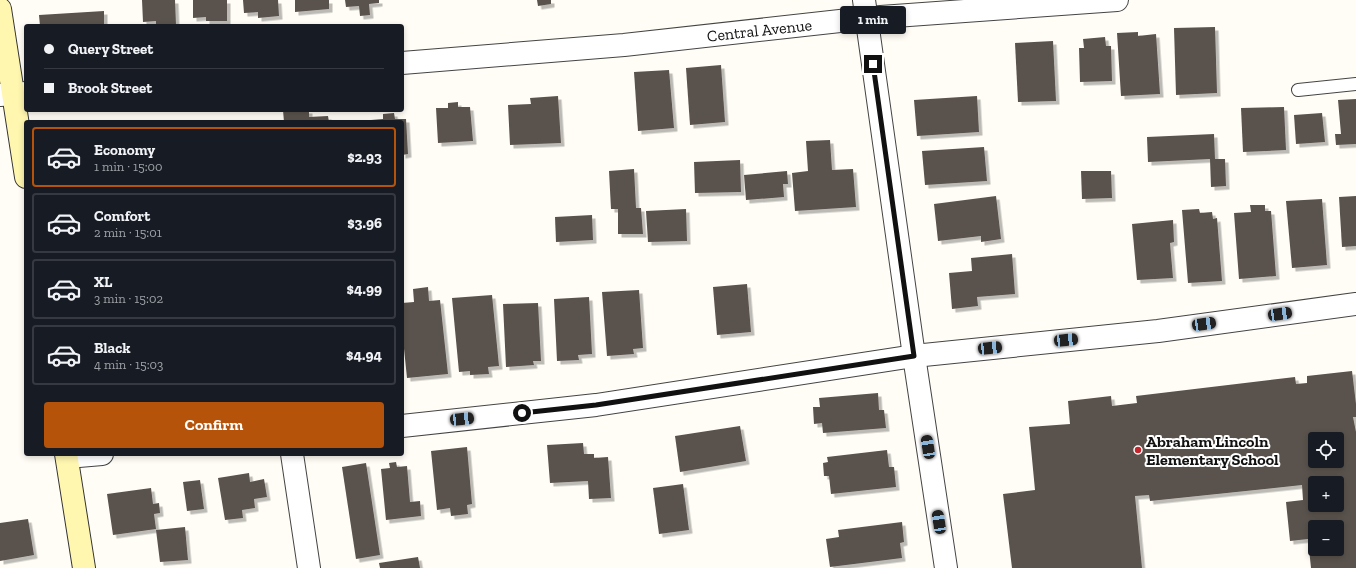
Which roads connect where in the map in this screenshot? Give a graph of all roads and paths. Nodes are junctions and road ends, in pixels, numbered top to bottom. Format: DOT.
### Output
graph roads {
  1 [pos="1118,0"];
  2 [pos="0,9"];
  3 [pos="865,9"];
  4 [pos="404,63"];
  5 [pos="1356,84"];
  6 [pos="1298,90"];
  7 [pos="13,94"];
  8 [pos="24,164"];
  9 [pos="1356,304"];
  10 [pos="914,356"];
  11 [pos="404,426"];
  12 [pos="67,456"];
  13 [pos="292,456"];
  14 [pos="84,568"];
  15 [pos="309,568"];
  16 [pos="946,568"];
  1 -- 3 [label="street, Central Avenue"];
  2 -- 7 [label="main road"];
  3 -- 4 [label="street, Central Avenue"];
  3 -- 10 [label="street"];
  5 -- 6 [label="lane"];
  7 -- 8 [label="main road"];
  9 -- 10 [label="street"];
  10 -- 11 [label="street"];
  10 -- 16 [label="street"];
  12 -- 14 [label="main road"];
  13 -- 15 [label="street"];
}
